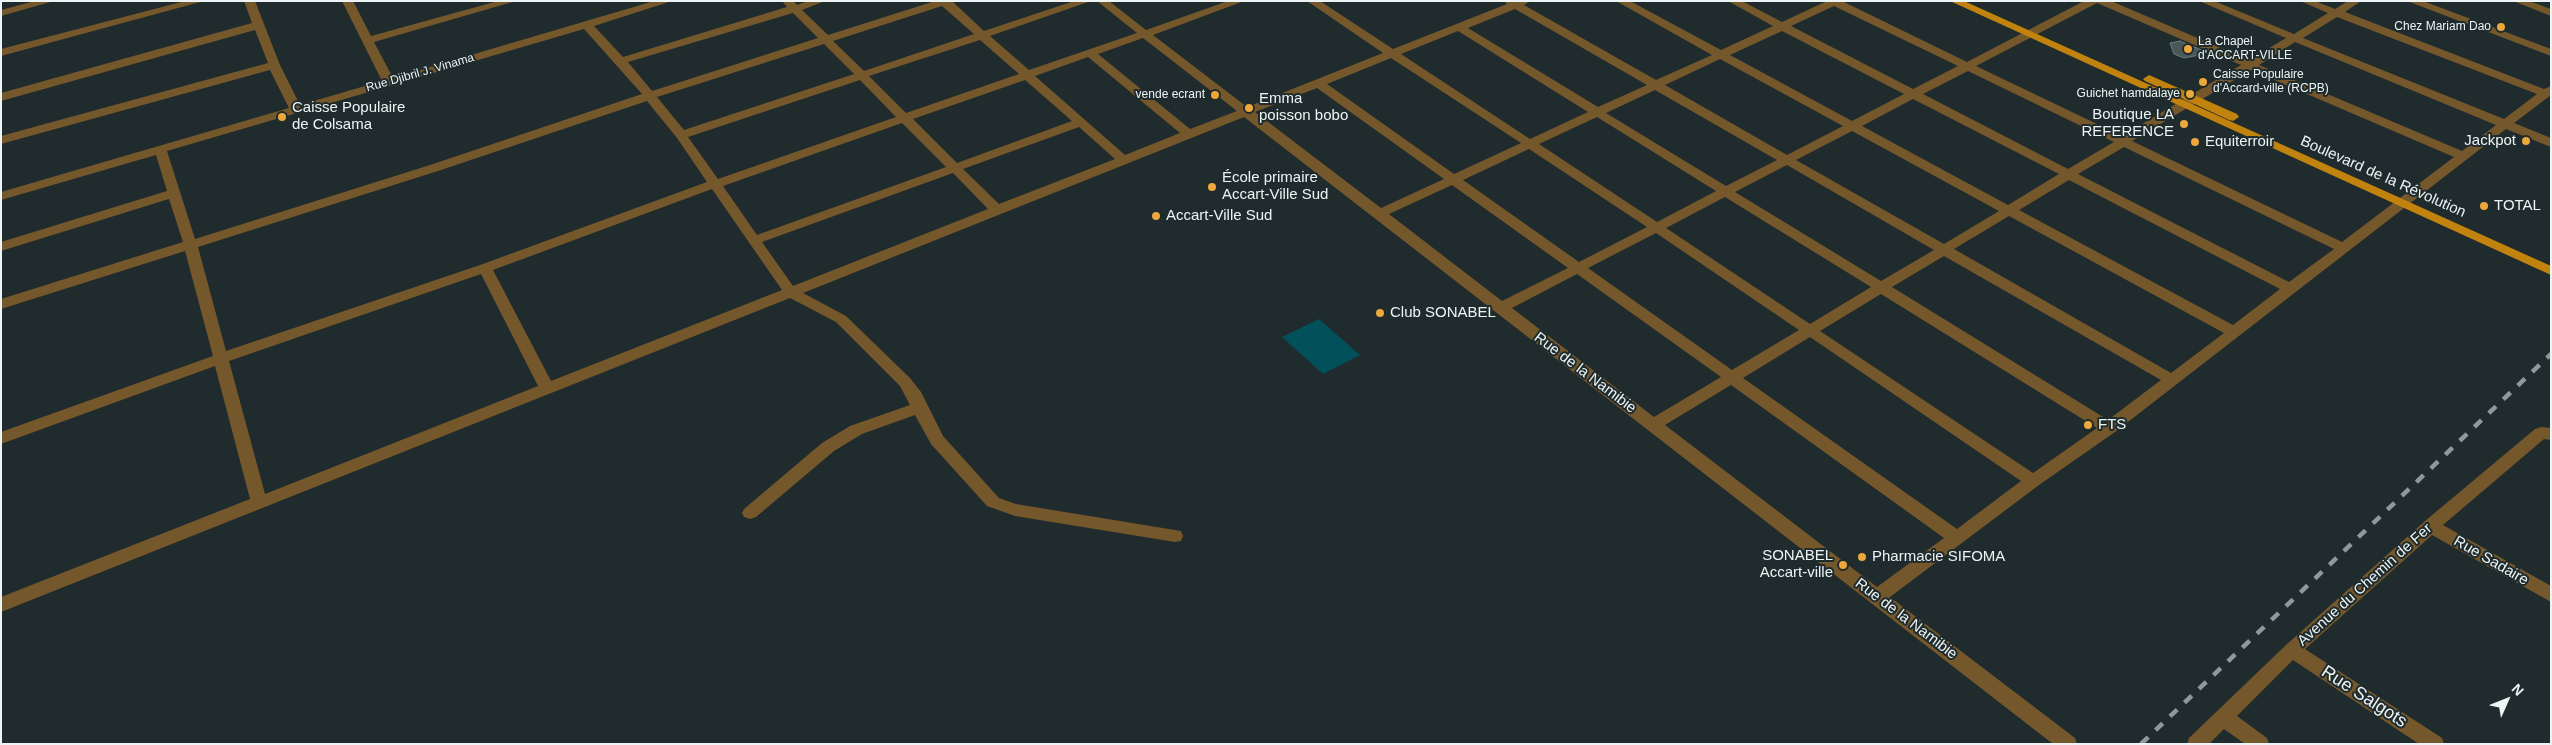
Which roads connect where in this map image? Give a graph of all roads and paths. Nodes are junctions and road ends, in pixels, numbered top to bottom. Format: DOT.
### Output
graph roads {
  1 [pos="49,1"];
  2 [pos="199,1"];
  3 [pos="249,1"];
  4 [pos="511,1"];
  5 [pos="667,1"];
  6 [pos="820,1"];
  7 [pos="1086,1"];
  8 [pos="1102,1"];
  9 [pos="1239,1"];
  10 [pos="1312,1"];
  11 [pos="1621,1"];
  12 [pos="1733,1"];
  13 [pos="1835,1"];
  14 [pos="1955,1"];
  15 [pos="1977,1"];
  16 [pos="2092,1"];
  17 [pos="2101,1"];
  18 [pos="2204,1"];
  19 [pos="2305,1"];
  20 [pos="2356,1"];
  21 [pos="2412,1"];
  22 [pos="2518,1"];
  23 [pos="350,2"];
  24 [pos="945,2"];
  25 [pos="1516,2"];
  26 [pos="790,5"];
  27 [pos="1,13"];
  28 [pos="2335,13"];
  29 [pos="2551,13"];
  30 [pos="259,25"];
  31 [pos="587,25"];
  32 [pos="1781,26"];
  33 [pos="1459,28"];
  34 [pos="2033,32"];
  35 [pos="1145,34"];
  36 [pos="982,35"];
  37 [pos="2293,38"];
  38 [pos="367,40"];
  39 [pos="826,41"];
  40 [pos="1,53"];
  41 [pos="1090,53"];
  42 [pos="2551,53"];
  43 [pos="1391,54"];
  44 [pos="1720,54"];
  45 [pos="621,61"];
  46 [pos="274,65"];
  47 [pos="2249,65"];
  48 [pos="1966,67"];
  49 [pos="862,76"];
  50 [pos="1028,76"];
  51 [pos="389,82"];
  52 [pos="1318,83"];
  53 [pos="1654,85"];
  54 [pos="2548,91"];
  55 [pos="1912,94"];
  56 [pos="649,96"];
  57 [pos="1,97"];
  58 [pos="2188,102"];
  59 [pos="296,109"];
  60 [pos="1246,112"];
  61 [pos="1597,113"];
  62 [pos="905,119"];
  63 [pos="1081,122"];
  64 [pos="2503,124"];
  65 [pos="1851,125"];
  66 [pos="1188,134"];
  67 [pos="682,135"];
  68 [pos="1,140"];
  69 [pos="2122,142"];
  70 [pos="2551,143"];
  71 [pos="1528,144"];
  72 [pos="160,149"];
  73 [pos="2464,157"];
  74 [pos="1786,159"];
  75 [pos="1124,160"];
  76 [pos="954,168"];
  77 [pos="2067,174"];
  78 [pos="1453,179"];
  79 [pos="715,184"];
  80 [pos="1726,192"];
  81 [pos="174,194"];
  82 [pos="1,196"];
  83 [pos="2404,200"];
  84 [pos="2007,210"];
  85 [pos="998,211"];
  86 [pos="1379,214"];
  87 [pos="1658,228"];
  88 [pos="756,240"];
  89 [pos="190,244"];
  90 [pos="1,247"];
  91 [pos="2343,248"];
  92 [pos="1944,249"];
  93 [pos="2551,261"];
  94 [pos="485,268"];
  95 [pos="1579,268"];
  96 [pos="2551,271"];
  97 [pos="1881,288"];
  98 [pos="2289,288"];
  99 [pos="790,292"];
  100 [pos="1,304"];
  101 [pos="1501,308"];
  102 [pos="1812,331"];
  103 [pos="2234,332"];
  104 [pos="219,359"];
  105 [pos="1732,377"];
  106 [pos="2172,380"];
  107 [pos="547,388"];
  108 [pos="919,408"];
  109 [pos="1653,424"];
  110 [pos="2109,428"];
  111 [pos="2546,433"];
  112 [pos="1,438"];
  113 [pos="2033,481"];
  114 [pos="258,502"];
  115 [pos="750,513"];
  116 [pos="2431,526"];
  117 [pos="1175,536"];
  118 [pos="1957,538"];
  119 [pos="2551,595"];
  120 [pos="1878,597"];
  121 [pos="1,605"];
  122 [pos="2292,650"];
  123 [pos="2223,717"];
  124 [pos="2068,744"];
  125 [pos="2196,744"];
  126 [pos="2260,744"];
  127 [pos="2435,744"];
  1 -- 27 [label="street"];
  2 -- 40 [label="street"];
  3 -- 30 [label="street"];
  4 -- 38 [label="street"];
  5 -- 31 [label="street, Rue Djibril J. Vinama"];
  6 -- 26 [label="street"];
  7 -- 36 [label="street"];
  8 -- 35 [label="street, Rue de la Namibie"];
  9 -- 35 [label="street"];
  10 -- 43 [label="street"];
  11 -- 44 [label="street"];
  12 -- 32 [label="street"];
  13 -- 32 [label="street"];
  13 -- 48 [label="street"];
  14 -- 34 [label="main road, Boulevard de la Révolution"];
  15 -- 34 [label="main road, Boulevard de la Révolution"];
  16 -- 34 [label="street"];
  17 -- 47 [label="street"];
  18 -- 37 [label="street"];
  19 -- 28 [label="street"];
  20 -- 28 [label="street"];
  21 -- 42 [label="street"];
  22 -- 29 [label="street"];
  23 -- 38 [label="street"];
  24 -- 36 [label="street"];
  24 -- 39 [label="street"];
  25 -- 33 [label="street"];
  25 -- 53 [label="street"];
  26 -- 39 [label="street"];
  26 -- 45 [label="street"];
  28 -- 37 [label="street"];
  28 -- 54 [label="street"];
  30 -- 46 [label="street"];
  30 -- 57 [label="street"];
  31 -- 45 [label="street"];
  31 -- 51 [label="street, Rue Djibril J. Vinama"];
  32 -- 44 [label="street"];
  32 -- 55 [label="street"];
  33 -- 43 [label="street"];
  33 -- 61 [label="street"];
  34 -- 48 [label="street"];
  34 -- 58 [label="main road, Boulevard de la Révolution"];
  35 -- 41 [label="street"];
  35 -- 60 [label="street, Rue de la Namibie"];
  36 -- 49 [label="street"];
  36 -- 50 [label="street"];
  37 -- 47 [label="street"];
  37 -- 64 [label="street"];
  38 -- 51 [label="street"];
  39 -- 49 [label="street"];
  39 -- 56 [label="street"];
  41 -- 50 [label="street"];
  41 -- 66 [label="street"];
  43 -- 52 [label="street"];
  43 -- 71 [label="street"];
  44 -- 53 [label="street"];
  44 -- 65 [label="street"];
  45 -- 56 [label="street"];
  46 -- 59 [label="street"];
  46 -- 68 [label="street"];
  47 -- 58 [label="street"];
  47 -- 73 [label="street"];
  48 -- 55 [label="street"];
  48 -- 69 [label="street"];
  49 -- 62 [label="street"];
  49 -- 67 [label="street"];
  50 -- 62 [label="street"];
  50 -- 63 [label="street"];
  51 -- 59 [label="street, Rue Djibril J. Vinama"];
  52 -- 60 [label="street"];
  52 -- 78 [label="street"];
  53 -- 61 [label="street"];
  53 -- 74 [label="street"];
  54 -- 64 [label="street"];
  55 -- 65 [label="street"];
  55 -- 77 [label="street"];
  56 -- 67 [label="street"];
  56 -- 89 [label="street"];
  58 -- 69 [label="street"];
  58 -- 83 [label="main road, Boulevard de la Révolution"];
  59 -- 72 [label="street, Rue Djibril J. Vinama"];
  60 -- 66 [label="street"];
  60 -- 86 [label="street, Rue de la Namibie"];
  61 -- 71 [label="street"];
  61 -- 80 [label="street"];
  62 -- 76 [label="street"];
  62 -- 79 [label="street"];
  63 -- 75 [label="street"];
  63 -- 76 [label="street"];
  64 -- 70 [label="street"];
  64 -- 73 [label="street"];
  65 -- 74 [label="street"];
  65 -- 84 [label="street"];
  66 -- 75 [label="street"];
  67 -- 79 [label="street"];
  69 -- 77 [label="street"];
  69 -- 91 [label="street"];
  71 -- 78 [label="street"];
  71 -- 87 [label="street"];
  72 -- 81 [label="street"];
  72 -- 82 [label="street, Rue Djibril J. Vinama"];
  73 -- 83 [label="street"];
  74 -- 80 [label="street"];
  74 -- 92 [label="street"];
  75 -- 85 [label="street"];
  76 -- 85 [label="street"];
  76 -- 88 [label="street"];
  77 -- 84 [label="street"];
  77 -- 98 [label="street"];
  78 -- 86 [label="street"];
  78 -- 95 [label="street"];
  79 -- 88 [label="street"];
  79 -- 94 [label="street"];
  80 -- 87 [label="street"];
  80 -- 97 [label="street"];
  81 -- 89 [label="street"];
  81 -- 90 [label="street"];
  83 -- 91 [label="street"];
  83 -- 93 [label="main road, Boulevard de la Révolution"];
  83 -- 96 [label="main road, Boulevard de la Révolution"];
  84 -- 92 [label="street"];
  84 -- 103 [label="street"];
  85 -- 99 [label="street"];
  86 -- 101 [label="street, Rue de la Namibie"];
  87 -- 95 [label="street"];
  87 -- 102 [label="street"];
  88 -- 99 [label="street"];
  89 -- 100 [label="street"];
  89 -- 104 [label="street"];
  91 -- 98 [label="street"];
  92 -- 97 [label="street"];
  92 -- 106 [label="street"];
  94 -- 104 [label="street"];
  94 -- 107 [label="street"];
  95 -- 101 [label="street"];
  95 -- 105 [label="street"];
  97 -- 102 [label="street"];
  97 -- 110 [label="street"];
  98 -- 103 [label="street"];
  99 -- 107 [label="street"];
  99 -- 108 [label="street"];
  101 -- 109 [label="street, Rue de la Namibie"];
  102 -- 105 [label="street"];
  102 -- 113 [label="street"];
  103 -- 106 [label="street"];
  104 -- 112 [label="street"];
  104 -- 114 [label="street"];
  105 -- 109 [label="street"];
  105 -- 118 [label="street"];
  106 -- 110 [label="street"];
  107 -- 114 [label="street"];
  108 -- 115 [label="street"];
  108 -- 117 [label="street"];
  109 -- 120 [label="street, Rue de la Namibie"];
  110 -- 113 [label="street"];
  111 -- 116 [label="street, Avenue du Chemin de Fer"];
  113 -- 118 [label="street"];
  114 -- 121 [label="street"];
  116 -- 119 [label="street, Rue Sadaire"];
  116 -- 122 [label="street, Avenue du Chemin de Fer"];
  118 -- 120 [label="street"];
  120 -- 124 [label="street, Rue de la Namibie"];
  122 -- 123 [label="street, Avenue du Chemin de Fer"];
  122 -- 127 [label="street, Rue Salgots"];
  123 -- 125 [label="street, Avenue du Chemin de Fer"];
  123 -- 126 [label="street"];
}
